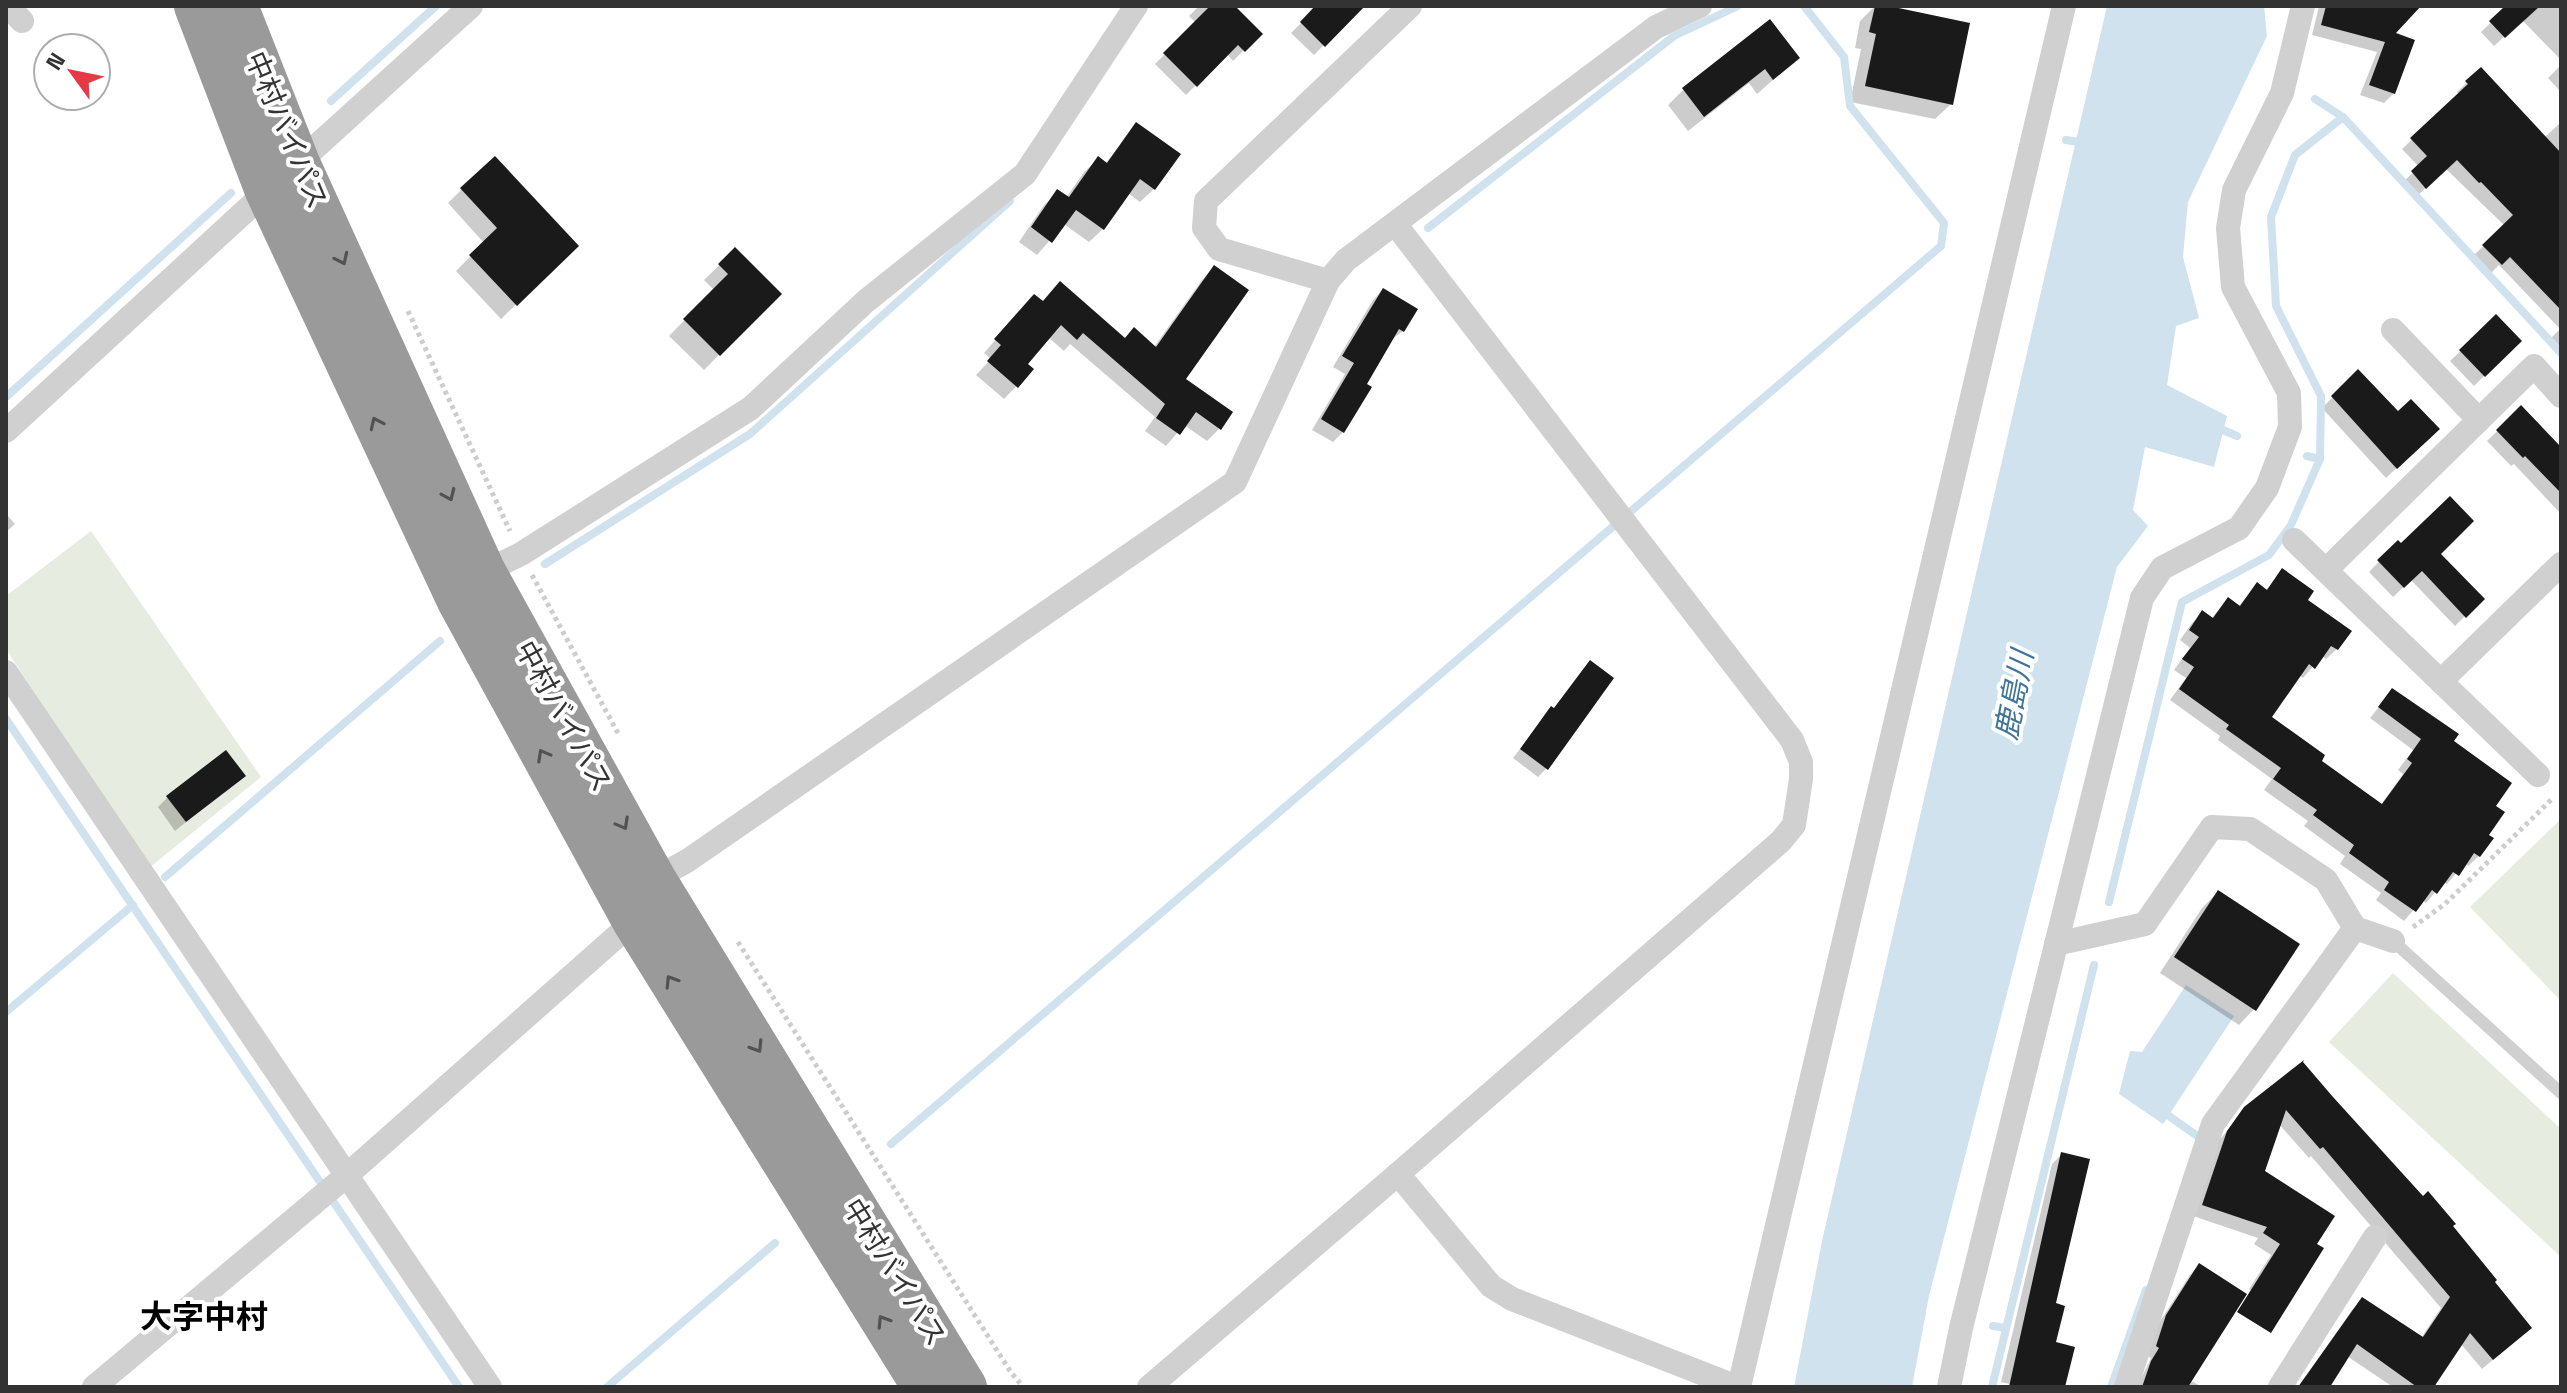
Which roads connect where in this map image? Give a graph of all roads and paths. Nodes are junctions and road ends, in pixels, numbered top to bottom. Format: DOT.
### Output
graph roads {
  1 [pos="196,6"];
  2 [pos="236,6"];
  3 [pos="471,6"];
  4 [pos="1136,6"];
  5 [pos="1410,6"];
  6 [pos="1700,6"];
  7 [pos="2064,6"];
  8 [pos="2303,6"];
  9 [pos="283,177"];
  10 [pos="1396,225"];
  11 [pos="1328,281"];
  12 [pos="407,309"];
  13 [pos="2393,330"];
  14 [pos="2561,396"];
  15 [pos="2479,420"];
  16 [pos="6,431"];
  17 [pos="2294,540"];
  18 [pos="502,563"];
  19 [pos="2561,564"];
  20 [pos="2326,570"];
  21 [pos="6,672"];
  22 [pos="2441,681"];
  23 [pos="619,736"];
  24 [pos="2538,775"];
  25 [pos="2561,790"];
  26 [pos="654,879"];
  27 [pos="634,921"];
  28 [pos="2355,928"];
  29 [pos="2393,941"];
  30 [pos="738,942"];
  31 [pos="2056,944"];
  32 [pos="2561,1093"];
  33 [pos="1398,1174"];
  34 [pos="346,1176"];
  35 [pos="2375,1237"];
  36 [pos="94,1387"];
  37 [pos="490,1387"];
  38 [pos="924,1387"];
  39 [pos="965,1387"];
  40 [pos="1023,1387"];
  41 [pos="1149,1387"];
  42 [pos="1738,1387"];
  43 [pos="1949,1387"];
  44 [pos="2126,1387"];
  45 [pos="2280,1387"];
  1 -- 9 [label="highway, 中村バイパス"];
  2 -- 9 [label="highway, 中村バイパス"];
  3 -- 9 [label="street"];
  4 -- 18 [label="street"];
  5 -- 11 [label="street"];
  6 -- 10 [label="street"];
  7 -- 42 [label="street"];
  8 -- 31 [label="street"];
  9 -- 16 [label="street"];
  9 -- 18 [label="highway, 中村バイパス, one-way"];
  27 -- 9 [label="highway, 中村バイパス, one-way"];
  10 -- 11 [label="street"];
  10 -- 33 [label="street"];
  11 -- 26 [label="street"];
  12 -- 18 [label="path"];
  13 -- 15 [label="street"];
  14 -- 15 [label="street"];
  15 -- 20 [label="street"];
  17 -- 20 [label="street"];
  18 -- 23 [label="path"];
  18 -- 26 [label="highway, 中村バイパス, one-way"];
  19 -- 22 [label="street"];
  20 -- 22 [label="street"];
  21 -- 34 [label="street"];
  22 -- 24 [label="street"];
  25 -- 29 [label="path"];
  26 -- 39 [label="highway, 中村バイパス, one-way"];
  27 -- 34 [label="street"];
  38 -- 27 [label="highway, 中村バイパス, one-way"];
  28 -- 29 [label="street"];
  28 -- 31 [label="street"];
  28 -- 44 [label="street"];
  29 -- 32 [label="lane"];
  30 -- 40 [label="path"];
  31 -- 43 [label="street"];
  33 -- 41 [label="street"];
  33 -- 42 [label="street"];
  34 -- 36 [label="street"];
  34 -- 37 [label="street"];
  35 -- 45 [label="street"];
}
